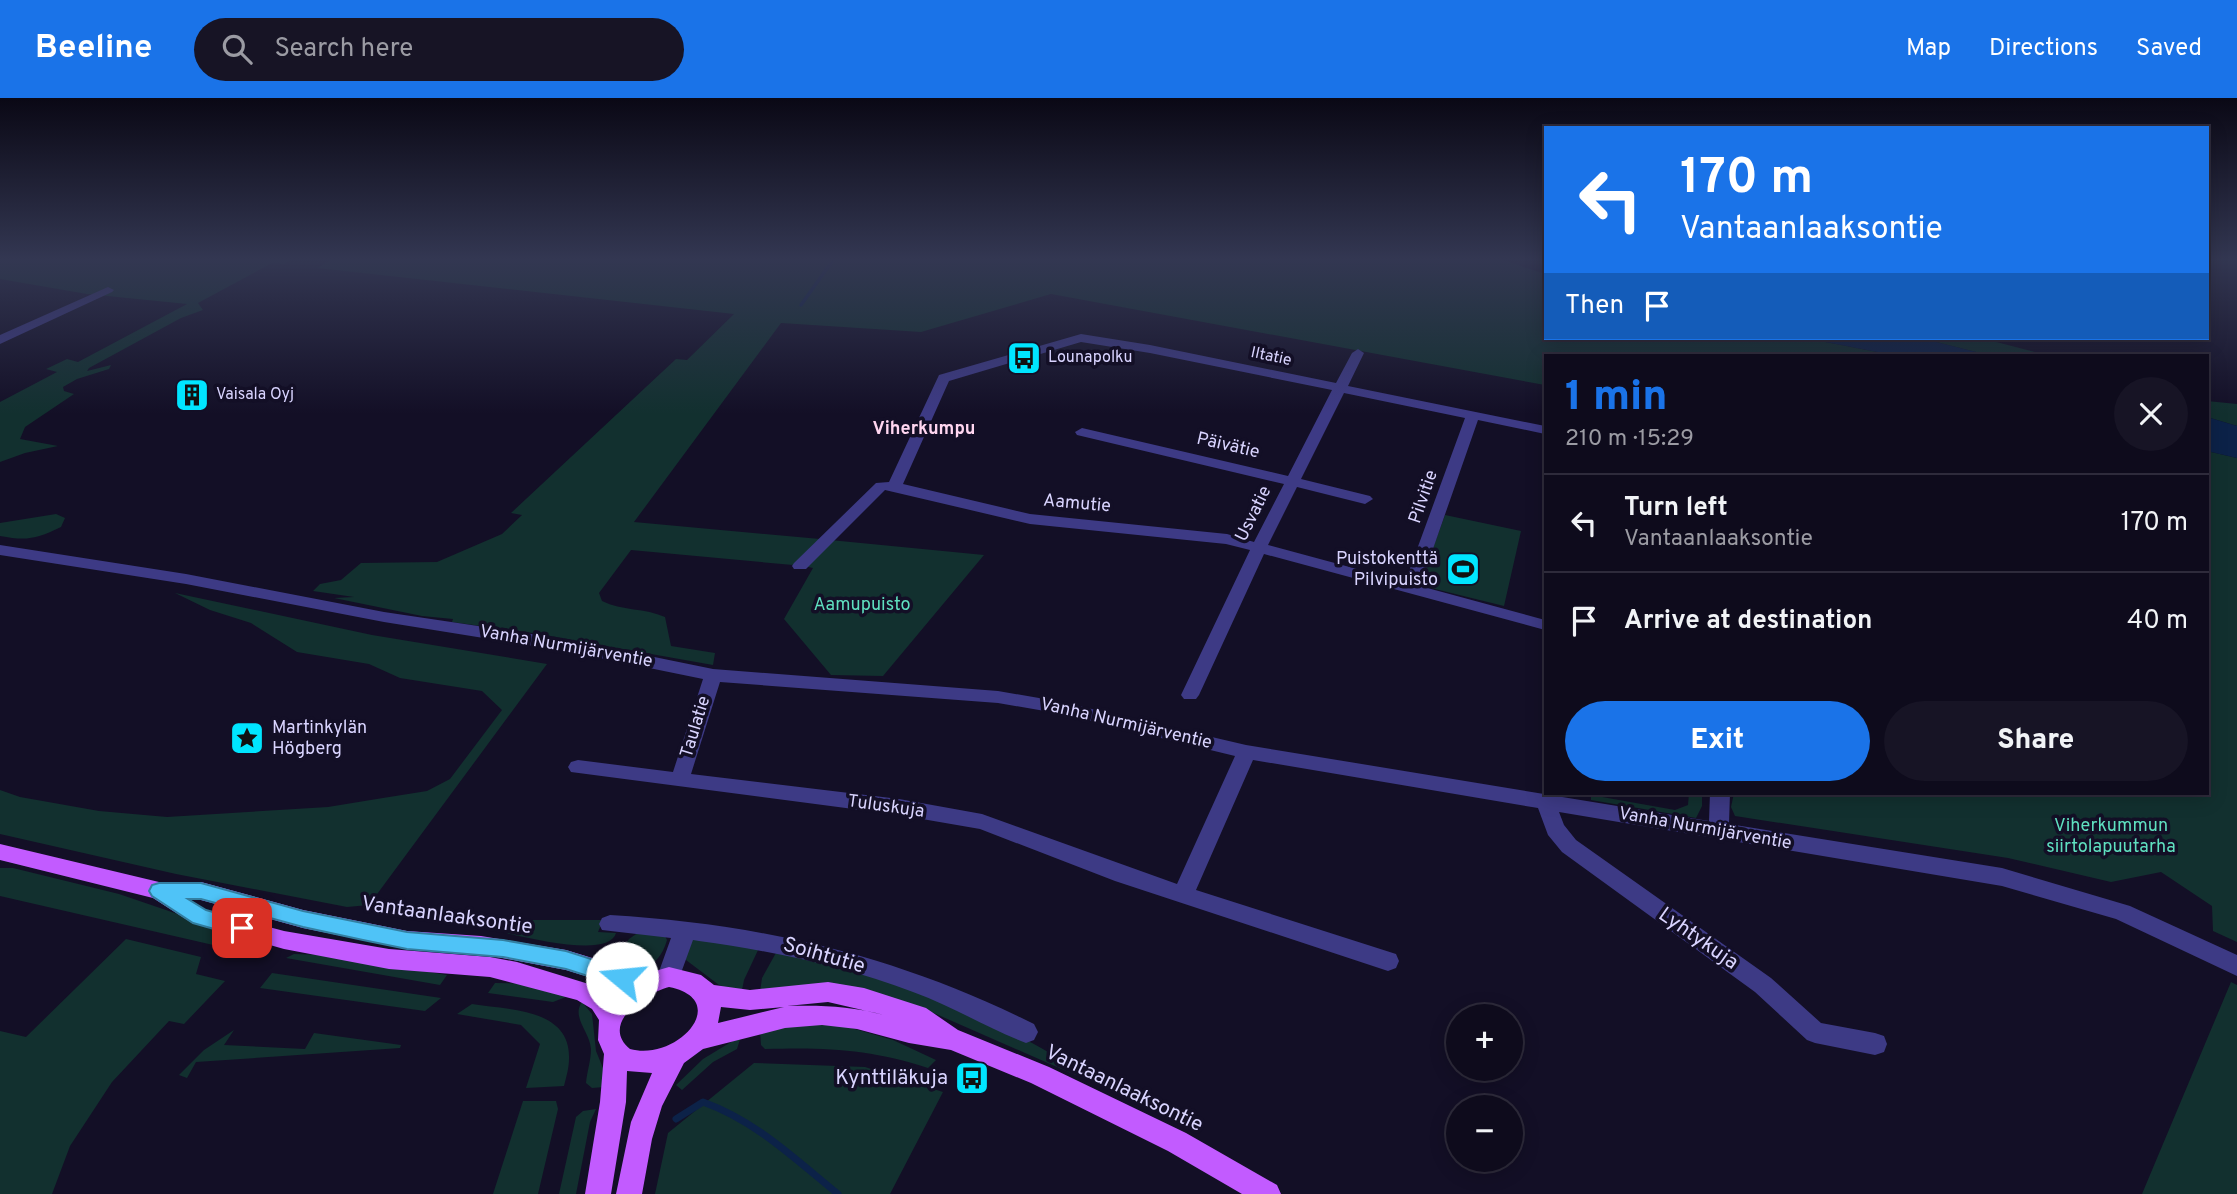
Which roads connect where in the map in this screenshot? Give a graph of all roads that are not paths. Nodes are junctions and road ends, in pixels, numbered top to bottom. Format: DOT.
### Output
graph roads {
  1 [pos="62,311"];
  2 [pos="0,340"];
  3 [pos="1358,353"];
  4 [pos="1340,389"];
  5 [pos="1472,417"];
  6 [pos="1544,430"];
  7 [pos="1082,432"];
  8 [pos="1293,480"];
  9 [pos="894,486"];
  10 [pos="1365,499"];
  11 [pos="1259,547"];
  12 [pos="0,550"];
  13 [pos="800,566"];
  14 [pos="1411,588"];
  15 [pos="1544,625"];
  16 [pos="713,675"];
  17 [pos="1190,695"];
  18 [pos="1246,752"];
  19 [pos="578,767"];
  20 [pos="680,779"];
  21 [pos="1720,795"];
  22 [pos="1545,801"];
  23 [pos="1719,832"];
  24 [pos="0,852"];
  25 [pos="159,891"];
  26 [pos="1183,894"];
  27 [pos="610,924"];
  28 [pos="685,931"];
  29 [pos="1388,961"];
  30 [pos="2237,966"];
  31 [pos="669,977"];
  32 [pos="644,984"];
  33 [pos="708,995"];
  34 [pos="611,1018"];
  35 [pos="1026,1031"];
  36 [pos="698,1039"];
  37 [pos="952,1039"];
  38 [pos="1875,1044"];
  39 [pos="616,1052"];
  40 [pos="676,1056"];
  41 [pos="597,1194"];
  42 [pos="629,1194"];
  43 [pos="1268,1194"];
  1 -- 2 [label="street"];
  3 -- 4 [label="street, Usvatie"];
  4 -- 5 [label="street, Iltatie"];
  4 -- 8 [label="street, Usvatie"];
  4 -- 9 [label="street, Iltatie"];
  5 -- 6 [label="street, Iltatie"];
  5 -- 14 [label="street, Pilvitie"];
  7 -- 8 [label="street, Päivätie"];
  8 -- 10 [label="street, Päivätie"];
  8 -- 11 [label="street, Usvatie"];
  9 -- 11 [label="street, Aamutie"];
  9 -- 13 [label="street"];
  11 -- 14 [label="street, Aamutie"];
  11 -- 17 [label="street, Usvatie"];
  12 -- 16 [label="street, Vanha Nurmijärventie"];
  14 -- 15 [label="street, Aamutie"];
  16 -- 18 [label="street, Vanha Nurmijärventie"];
  16 -- 20 [label="street, Taulatie"];
  18 -- 22 [label="street, Vanha Nurmijärventie"];
  18 -- 26 [label="street"];
  19 -- 20 [label="street, Tuluskuja"];
  20 -- 26 [label="street, Tuluskuja"];
  21 -- 23 [label="street"];
  22 -- 23 [label="street, Vanha Nurmijärventie"];
  22 -- 38 [label="street, Lyhtykuja"];
  23 -- 30 [label="street, Vanha Nurmijärventie"];
  24 -- 25 [label="main road, Vantaanlaaksontie"];
  25 -- 32 [label="main road, Vantaanlaaksontie"];
  25 -- 34 [label="main road, Vantaanlaaksontie"];
  26 -- 29 [label="street, Tuluskuja"];
  27 -- 28 [label="street, Soihtutie"];
  28 -- 31 [label="street"];
  28 -- 35 [label="street, Soihtutie"];
  31 -- 32 [label="main road"];
  31 -- 33 [label="main road"];
  32 -- 34 [label="main road"];
  33 -- 36 [label="main road"];
  33 -- 37 [label="main road, Vantaanlaaksontie"];
  34 -- 39 [label="main road"];
  36 -- 37 [label="main road, Vantaanlaaksontie"];
  36 -- 40 [label="main road"];
  37 -- 43 [label="main road, Vantaanlaaksontie"];
  39 -- 40 [label="main road"];
  39 -- 41 [label="main road"];
  40 -- 42 [label="main road"];
}
